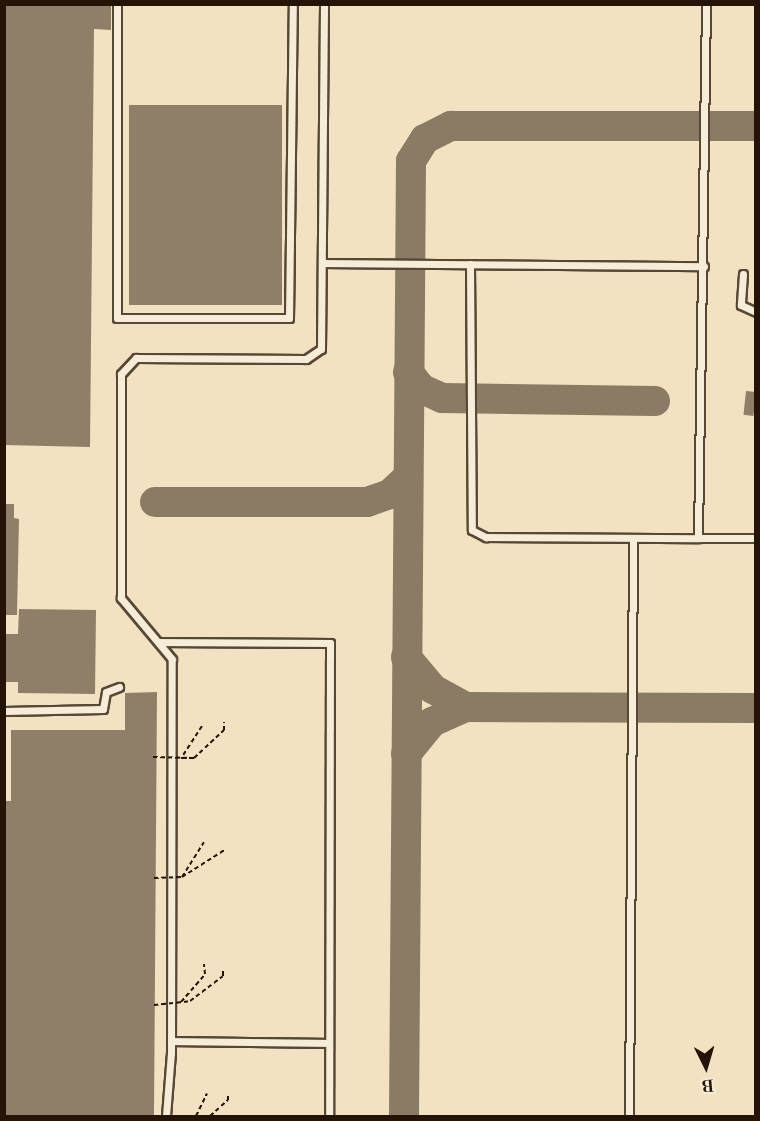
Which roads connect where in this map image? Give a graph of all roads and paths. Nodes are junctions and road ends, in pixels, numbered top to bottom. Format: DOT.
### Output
graph roads {
  1 [pos="117,4"];
  2 [pos="293,4"];
  3 [pos="324,4"];
  4 [pos="706,4"];
  5 [pos="323,263"];
  6 [pos="470,264"];
  7 [pos="704,266"];
  8 [pos="743,274"];
  9 [pos="756,312"];
  10 [pos="633,538"];
  11 [pos="698,538"];
  12 [pos="756,538"];
  13 [pos="159,642"];
  14 [pos="119,687"];
  15 [pos="4,711"];
  16 [pos="224,722"];
  17 [pos="202,726"];
  18 [pos="153,757"];
  19 [pos="181,758"];
  20 [pos="5,809"];
  21 [pos="204,842"];
  22 [pos="226,849"];
  23 [pos="182,877"];
  24 [pos="153,878"];
  25 [pos="204,964"];
  26 [pos="223,968"];
  27 [pos="5,1002"];
  28 [pos="181,1002"];
  29 [pos="154,1005"];
  30 [pos="171,1041"];
  31 [pos="329,1043"];
  32 [pos="207,1093"];
  33 [pos="228,1093"];
  34 [pos="5,1116"];
  35 [pos="166,1116"];
  36 [pos="196,1116"];
  37 [pos="210,1116"];
  38 [pos="329,1116"];
  39 [pos="628,1116"];
  1 -- 2 [label="lane"];
  3 -- 5 [label="lane"];
  4 -- 7 [label="lane"];
  5 -- 6 [label="lane"];
  5 -- 13 [label="lane"];
  6 -- 7 [label="lane"];
  6 -- 10 [label="lane"];
  7 -- 11 [label="lane"];
  8 -- 9 [label="lane"];
  10 -- 11 [label="lane"];
  10 -- 39 [label="lane"];
  11 -- 12 [label="lane"];
  13 -- 30 [label="lane"];
  13 -- 31 [label="lane"];
  14 -- 15 [label="lane"];
  16 -- 19 [label="path, bridge"];
  17 -- 19 [label="path"];
  18 -- 19 [label="path, bridge"];
  20 -- 27 [label="path"];
  21 -- 23 [label="path"];
  22 -- 23 [label="path, bridge"];
  23 -- 24 [label="path, bridge"];
  25 -- 28 [label="path"];
  26 -- 28 [label="path, bridge"];
  27 -- 34 [label="path"];
  28 -- 29 [label="path, bridge"];
  30 -- 31 [label="lane"];
  30 -- 35 [label="lane"];
  31 -- 38 [label="lane"];
  32 -- 36 [label="path"];
  33 -- 37 [label="path"];
}
